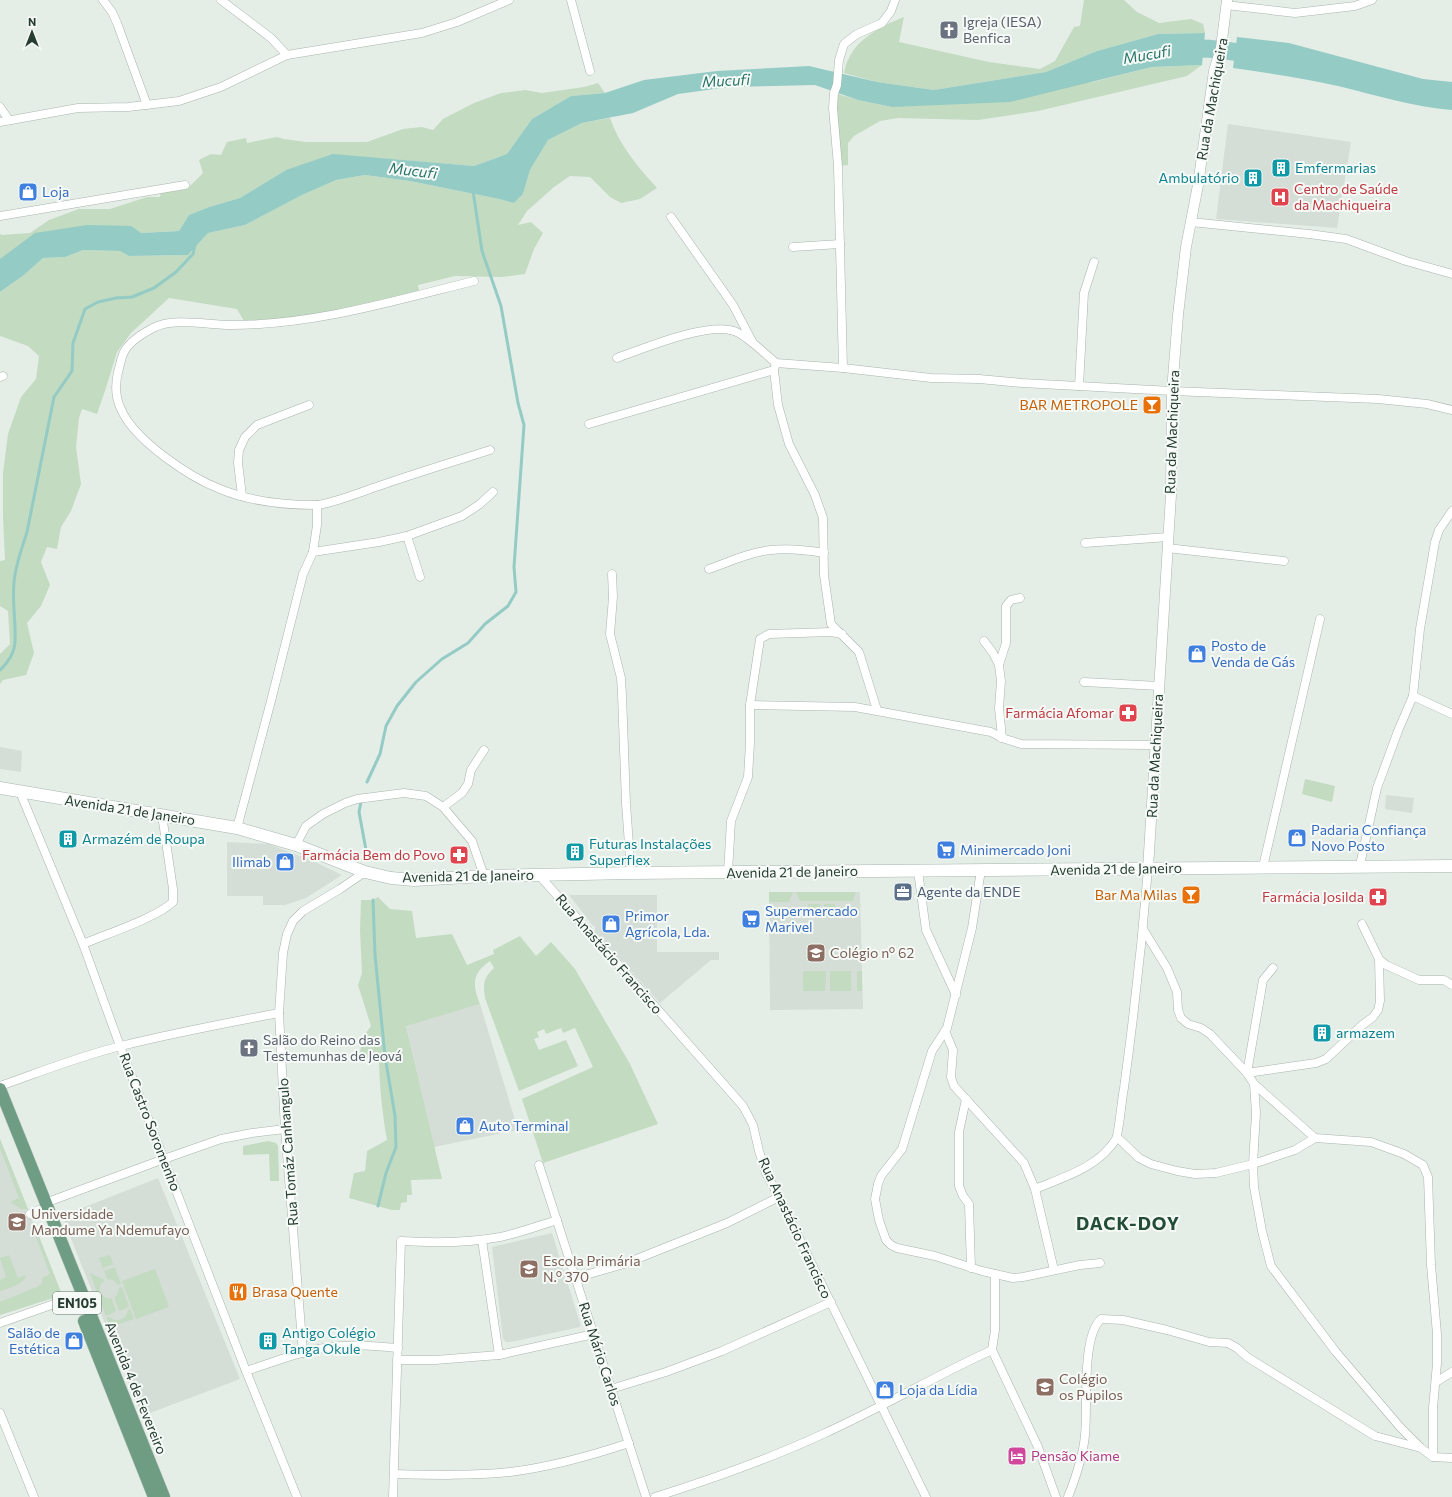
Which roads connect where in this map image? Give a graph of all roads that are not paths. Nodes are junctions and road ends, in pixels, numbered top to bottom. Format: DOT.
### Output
graph roads {
  1 [pos="103,0"];
  2 [pos="221,0"];
  3 [pos="509,0"];
  4 [pos="571,0"];
  5 [pos="895,0"];
  6 [pos="1372,0"];
  7 [pos="1226,3"];
  8 [pos="287,55"];
  9 [pos="590,71"];
  10 [pos="147,105"];
  11 [pos="0,107"];
  12 [pos="9,120"];
  13 [pos="0,122"];
  14 [pos="185,185"];
  15 [pos="0,216"];
  16 [pos="672,217"];
  17 [pos="1191,222"];
  18 [pos="840,244"];
  19 [pos="793,247"];
  20 [pos="1094,262"];
  21 [pos="1452,274"];
  22 [pos="474,282"];
  23 [pos="753,343"];
  24 [pos="617,358"];
  25 [pos="775,366"];
  26 [pos="843,368"];
  27 [pos="1079,386"];
  28 [pos="1172,391"];
  29 [pos="309,405"];
  30 [pos="1452,410"];
  31 [pos="589,424"];
  32 [pos="490,450"];
  33 [pos="493,492"];
  34 [pos="242,496"];
  35 [pos="317,506"];
  36 [pos="1452,511"];
  37 [pos="407,536"];
  38 [pos="1168,537"];
  39 [pos="1085,543"];
  40 [pos="1168,548"];
  41 [pos="313,552"];
  42 [pos="824,553"];
  43 [pos="1284,560"];
  44 [pos="709,569"];
  45 [pos="612,574"];
  46 [pos="420,577"];
  47 [pos="1020,598"];
  48 [pos="1320,619"];
  49 [pos="842,634"];
  50 [pos="984,641"];
  51 [pos="999,665"];
  52 [pos="1084,682"];
  53 [pos="1159,686"];
  54 [pos="1413,696"];
  55 [pos="750,705"];
  56 [pos="878,710"];
  57 [pos="1452,714"];
  58 [pos="1002,738"];
  59 [pos="1156,745"];
  60 [pos="484,750"];
  61 [pos="0,788"];
  62 [pos="20,792"];
  63 [pos="444,807"];
  64 [pos="162,815"];
  65 [pos="237,828"];
  66 [pos="296,845"];
  67 [pos="1360,866"];
  68 [pos="1452,866"];
  69 [pos="1263,867"];
  70 [pos="1148,868"];
  71 [pos="918,870"];
  72 [pos="981,870"];
  73 [pos="365,872"];
  74 [pos="728,872"];
  75 [pos="631,873"];
  76 [pos="539,875"];
  77 [pos="484,876"];
  78 [pos="1362,924"];
  79 [pos="1143,929"];
  80 [pos="83,944"];
  81 [pos="1379,959"];
  82 [pos="1273,968"];
  83 [pos="1452,985"];
  84 [pos="956,995"];
  85 [pos="279,1013"];
  86 [pos="945,1031"];
  87 [pos="120,1046"];
  88 [pos="1247,1073"];
  89 [pos="1254,1084"];
  90 [pos="0,1086"];
  91 [pos="0,1089"];
  92 [pos="966,1099"];
  93 [pos="0,1110"];
  94 [pos="285,1129"];
  95 [pos="1117,1137"];
  96 [pos="1315,1138"];
  97 [pos="164,1159"];
  98 [pos="539,1164"];
  99 [pos="1253,1164"];
  100 [pos="1035,1189"];
  101 [pos="779,1196"];
  102 [pos="38,1209"];
  103 [pos="557,1220"];
  104 [pos="482,1240"];
  105 [pos="1100,1263"];
  106 [pos="971,1268"];
  107 [pos="1054,1270"];
  108 [pos="995,1274"];
  109 [pos="575,1278"];
  110 [pos="74,1297"];
  111 [pos="830,1302"];
  112 [pos="0,1323"];
  113 [pos="594,1334"];
  114 [pos="398,1348"];
  115 [pos="992,1350"];
  116 [pos="303,1353"];
  117 [pos="499,1355"];
  118 [pos="397,1360"];
  119 [pos="246,1371"];
  120 [pos="1452,1372"];
  121 [pos="1436,1382"];
  122 [pos="611,1388"];
  123 [pos="881,1407"];
  124 [pos="0,1413"];
  125 [pos="629,1443"];
  126 [pos="1421,1448"];
  127 [pos="1433,1457"];
  128 [pos="1452,1458"];
  129 [pos="394,1474"];
  130 [pos="34,1497"];
  131 [pos="154,1497"];
  132 [pos="164,1497"];
  133 [pos="297,1497"];
  134 [pos="393,1497"];
  135 [pos="646,1497"];
  136 [pos="655,1497"];
  137 [pos="926,1497"];
  138 [pos="1056,1497"];
  139 [pos="1068,1497"];
  1 -- 10 [label="street"];
  2 -- 8 [label="street"];
  3 -- 8 [label="street"];
  4 -- 9 [label="street"];
  5 -- 18 [label="street"];
  6 -- 7 [label="street"];
  7 -- 17 [label="street, Rua da Machiqueira"];
  8 -- 10 [label="street"];
  10 -- 12 [label="street"];
  11 -- 12 [label="street"];
  12 -- 13 [label="street"];
  14 -- 15 [label="street"];
  16 -- 23 [label="street"];
  17 -- 21 [label="street"];
  17 -- 28 [label="street, Rua da Machiqueira"];
  18 -- 19 [label="street"];
  18 -- 26 [label="street"];
  20 -- 27 [label="street"];
  22 -- 34 [label="street"];
  23 -- 24 [label="street"];
  23 -- 25 [label="street"];
  25 -- 26 [label="street"];
  25 -- 31 [label="street"];
  25 -- 42 [label="street"];
  26 -- 27 [label="street"];
  27 -- 28 [label="street"];
  28 -- 30 [label="street"];
  28 -- 38 [label="street, Rua da Machiqueira"];
  29 -- 34 [label="street"];
  32 -- 35 [label="street"];
  33 -- 37 [label="street"];
  34 -- 35 [label="street"];
  35 -- 41 [label="street"];
  36 -- 54 [label="street"];
  37 -- 41 [label="street"];
  37 -- 46 [label="street"];
  38 -- 39 [label="street"];
  38 -- 40 [label="street, Rua da Machiqueira"];
  40 -- 43 [label="street"];
  40 -- 53 [label="street, Rua da Machiqueira"];
  41 -- 65 [label="street"];
  42 -- 44 [label="street"];
  42 -- 49 [label="street"];
  45 -- 75 [label="street"];
  47 -- 51 [label="street"];
  48 -- 69 [label="street"];
  49 -- 55 [label="street"];
  49 -- 56 [label="street"];
  50 -- 51 [label="street"];
  51 -- 58 [label="street"];
  52 -- 53 [label="street"];
  53 -- 59 [label="street, Rua da Machiqueira"];
  54 -- 57 [label="street"];
  54 -- 67 [label="street"];
  55 -- 56 [label="street"];
  55 -- 74 [label="street"];
  56 -- 58 [label="street"];
  58 -- 59 [label="street"];
  59 -- 70 [label="street, Rua da Machiqueira"];
  60 -- 63 [label="street"];
  61 -- 62 [label="main road, Avenida 21 de Janeiro"];
  62 -- 64 [label="main road, Avenida 21 de Janeiro"];
  62 -- 80 [label="street, Rua Castro Soromenho"];
  63 -- 66 [label="street"];
  63 -- 77 [label="street"];
  64 -- 65 [label="main road, Avenida 21 de Janeiro"];
  64 -- 80 [label="street"];
  65 -- 66 [label="main road, Avenida 21 de Janeiro"];
  66 -- 73 [label="main road, Avenida 21 de Janeiro"];
  67 -- 68 [label="main road, Avenida 21 de Janeiro"];
  67 -- 69 [label="main road, Avenida 21 de Janeiro"];
  69 -- 70 [label="main road, Avenida 21 de Janeiro"];
  70 -- 72 [label="main road, Avenida 21 de Janeiro"];
  70 -- 79 [label="street"];
  71 -- 72 [label="main road, Avenida 21 de Janeiro"];
  71 -- 74 [label="main road, Avenida 21 de Janeiro"];
  71 -- 84 [label="street"];
  72 -- 84 [label="street"];
  73 -- 77 [label="main road, Avenida 21 de Janeiro"];
  73 -- 85 [label="street, Rua Tomáz Canhangulo"];
  74 -- 75 [label="main road, Avenida 21 de Janeiro"];
  75 -- 76 [label="main road, Avenida 21 de Janeiro"];
  76 -- 77 [label="main road, Avenida 21 de Janeiro"];
  76 -- 101 [label="street, Rua Anastácio Francisco"];
  78 -- 81 [label="street"];
  79 -- 88 [label="street"];
  79 -- 95 [label="street"];
  80 -- 87 [label="street, Rua Castro Soromenho"];
  81 -- 83 [label="street"];
  81 -- 88 [label="street"];
  82 -- 88 [label="street"];
  84 -- 86 [label="street"];
  85 -- 87 [label="street"];
  85 -- 94 [label="street, Rua Tomáz Canhangulo"];
  86 -- 92 [label="street"];
  86 -- 106 [label="street"];
  87 -- 90 [label="street"];
  87 -- 97 [label="street, Rua Castro Soromenho"];
  88 -- 89 [label="street"];
  89 -- 96 [label="street"];
  89 -- 99 [label="street"];
  91 -- 102 [label="main road, Avenida 4 de Fevereiro / EN105"];
  92 -- 100 [label="street"];
  92 -- 106 [label="street"];
  93 -- 102 [label="main road, Avenida 4 de Fevereiro / EN105"];
  94 -- 97 [label="street"];
  94 -- 116 [label="street, Rua Tomáz Canhangulo"];
  95 -- 99 [label="street"];
  95 -- 100 [label="street"];
  96 -- 99 [label="street"];
  96 -- 121 [label="street"];
  97 -- 102 [label="street"];
  97 -- 119 [label="street, Rua Castro Soromenho"];
  98 -- 103 [label="street, Rua Mário Carlos"];
  99 -- 126 [label="street"];
  100 -- 107 [label="street"];
  101 -- 109 [label="street"];
  101 -- 111 [label="street, Rua Anastácio Francisco"];
  102 -- 110 [label="main road, Avenida 4 de Fevereiro / EN105"];
  102 -- 132 [label="main road, Avenida 4 de Fevereiro / EN105"];
  103 -- 104 [label="street"];
  103 -- 109 [label="street, Rua Mário Carlos"];
  104 -- 114 [label="street"];
  104 -- 117 [label="street"];
  105 -- 107 [label="street"];
  106 -- 108 [label="street"];
  107 -- 108 [label="street"];
  108 -- 115 [label="street"];
  109 -- 113 [label="street, Rua Mário Carlos"];
  110 -- 112 [label="street"];
  110 -- 131 [label="main road, Avenida 4 de Fevereiro / EN105"];
  111 -- 122 [label="street"];
  111 -- 123 [label="street, Rua Anastácio Francisco"];
  113 -- 117 [label="street"];
  113 -- 122 [label="street, Rua Mário Carlos"];
  114 -- 116 [label="street"];
  114 -- 118 [label="street"];
  115 -- 123 [label="street"];
  115 -- 138 [label="street"];
  116 -- 119 [label="street"];
  117 -- 118 [label="street"];
  118 -- 129 [label="street"];
  119 -- 133 [label="street, Rua Castro Soromenho"];
  120 -- 121 [label="street"];
  121 -- 127 [label="street"];
  122 -- 125 [label="street, Rua Mário Carlos"];
  123 -- 136 [label="street"];
  123 -- 137 [label="street, Rua Anastácio Francisco"];
  124 -- 130 [label="street"];
  125 -- 129 [label="street"];
  125 -- 135 [label="street, Rua Mário Carlos"];
  126 -- 127 [label="street"];
  126 -- 139 [label="street"];
  127 -- 128 [label="street"];
  129 -- 134 [label="street"];
}
